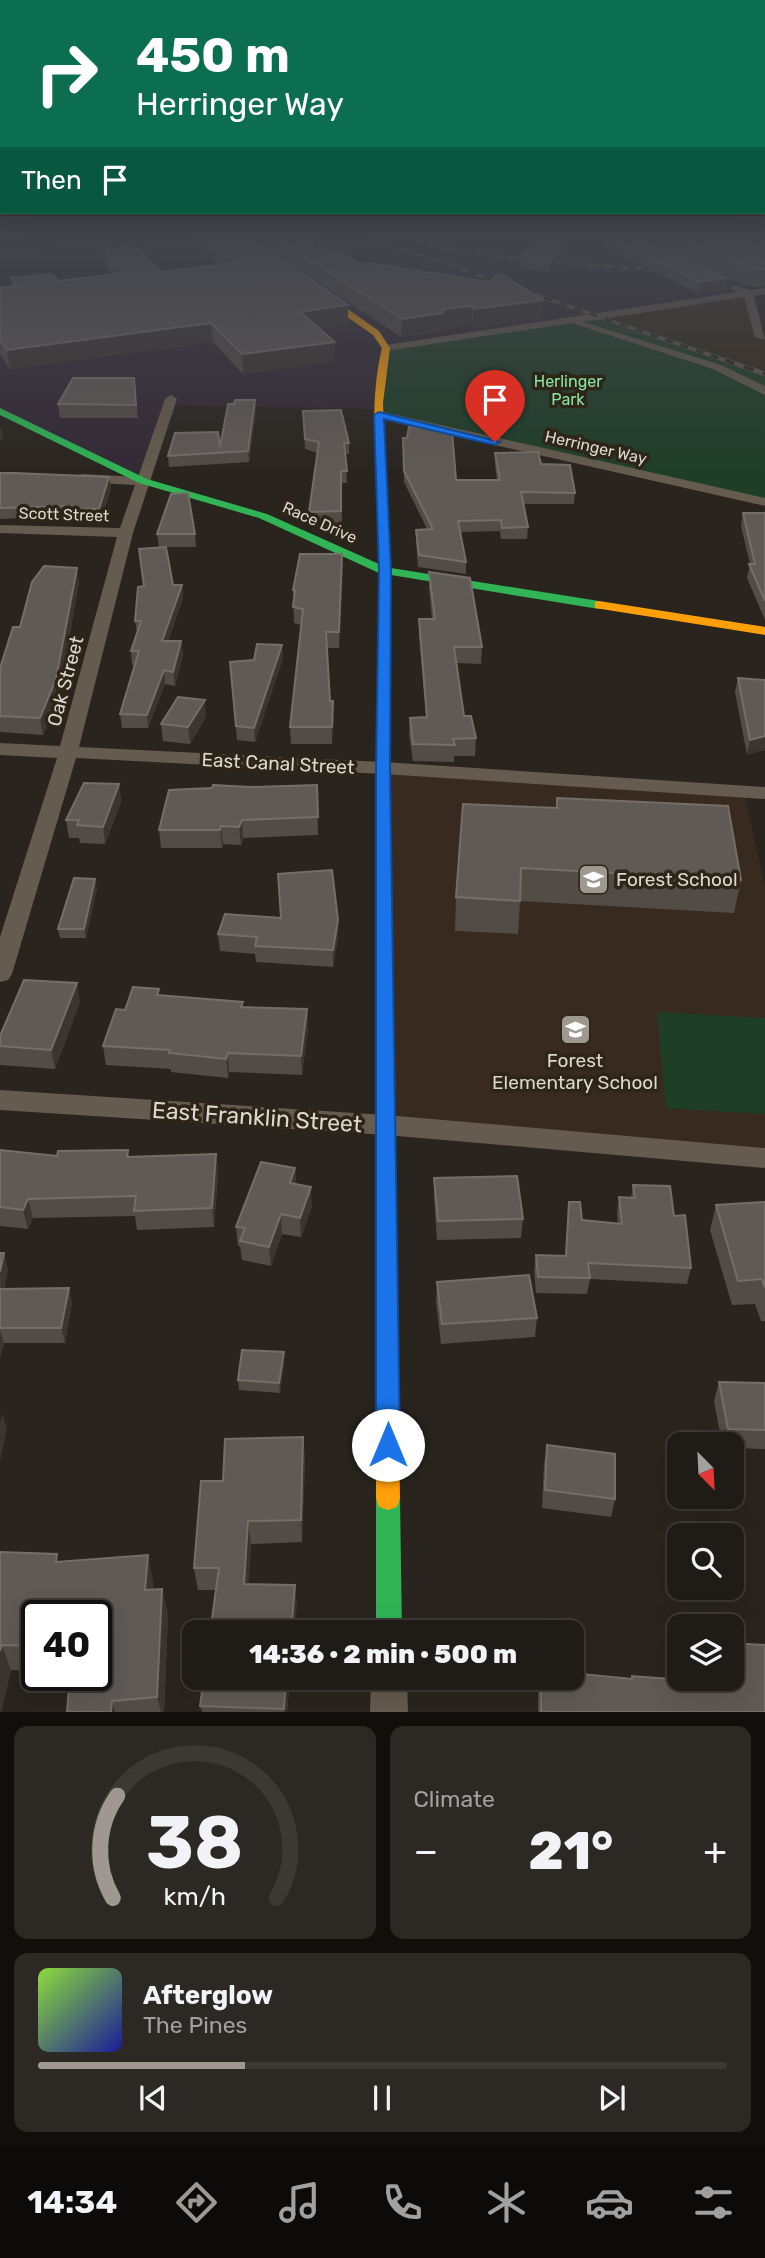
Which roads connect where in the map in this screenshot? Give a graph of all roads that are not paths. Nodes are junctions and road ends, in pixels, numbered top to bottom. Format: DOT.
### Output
graph roads {
  1 [pos="351,315"];
  2 [pos="609,315"];
  3 [pos="755,315"];
  4 [pos="570,321"];
  5 [pos="763,337"];
  6 [pos="386,348"];
  7 [pos="765,391"];
  8 [pos="171,399"];
  9 [pos="4,415"];
  10 [pos="379,415"];
  11 [pos="65,477"];
  12 [pos="143,481"];
  13 [pos="765,502"];
  14 [pos="0,529"];
  15 [pos="126,533"];
  16 [pos="385,571"];
  17 [pos="765,631"];
  18 [pos="0,749"];
  19 [pos="68,752"];
  20 [pos="383,768"];
  21 [pos="765,793"];
  22 [pos="0,974"];
  23 [pos="0,1100"];
  24 [pos="386,1125"];
  25 [pos="765,1158"];
  26 [pos="389,1620"];
  27 [pos="389,1690"];
  28 [pos="390,1712"];
  1 -- 6 [label="street"];
  2 -- 4 [label="street"];
  3 -- 5 [label="street"];
  4 -- 6 [label="street"];
  4 -- 7 [label="street"];
  6 -- 10 [label="street"];
  8 -- 12 [label="street, Oak Street"];
  9 -- 12 [label="street, Race Drive"];
  10 -- 13 [label="street, Herringer Way"];
  10 -- 16 [label="street"];
  11 -- 12 [label="street"];
  12 -- 15 [label="street, Oak Street"];
  12 -- 16 [label="street, Race Drive"];
  14 -- 15 [label="street, Scott Street"];
  15 -- 19 [label="street, Oak Street"];
  16 -- 17 [label="street, Race Drive"];
  16 -- 20 [label="street"];
  18 -- 19 [label="street, East Canal Street"];
  19 -- 20 [label="street, East Canal Street"];
  19 -- 22 [label="street, Oak Street"];
  20 -- 21 [label="street, East Canal Street"];
  20 -- 24 [label="street"];
  23 -- 24 [label="street, East Franklin Street"];
  24 -- 25 [label="street, East Franklin Street"];
  24 -- 26 [label="street"];
  27 -- 28 [label="street"];
}
